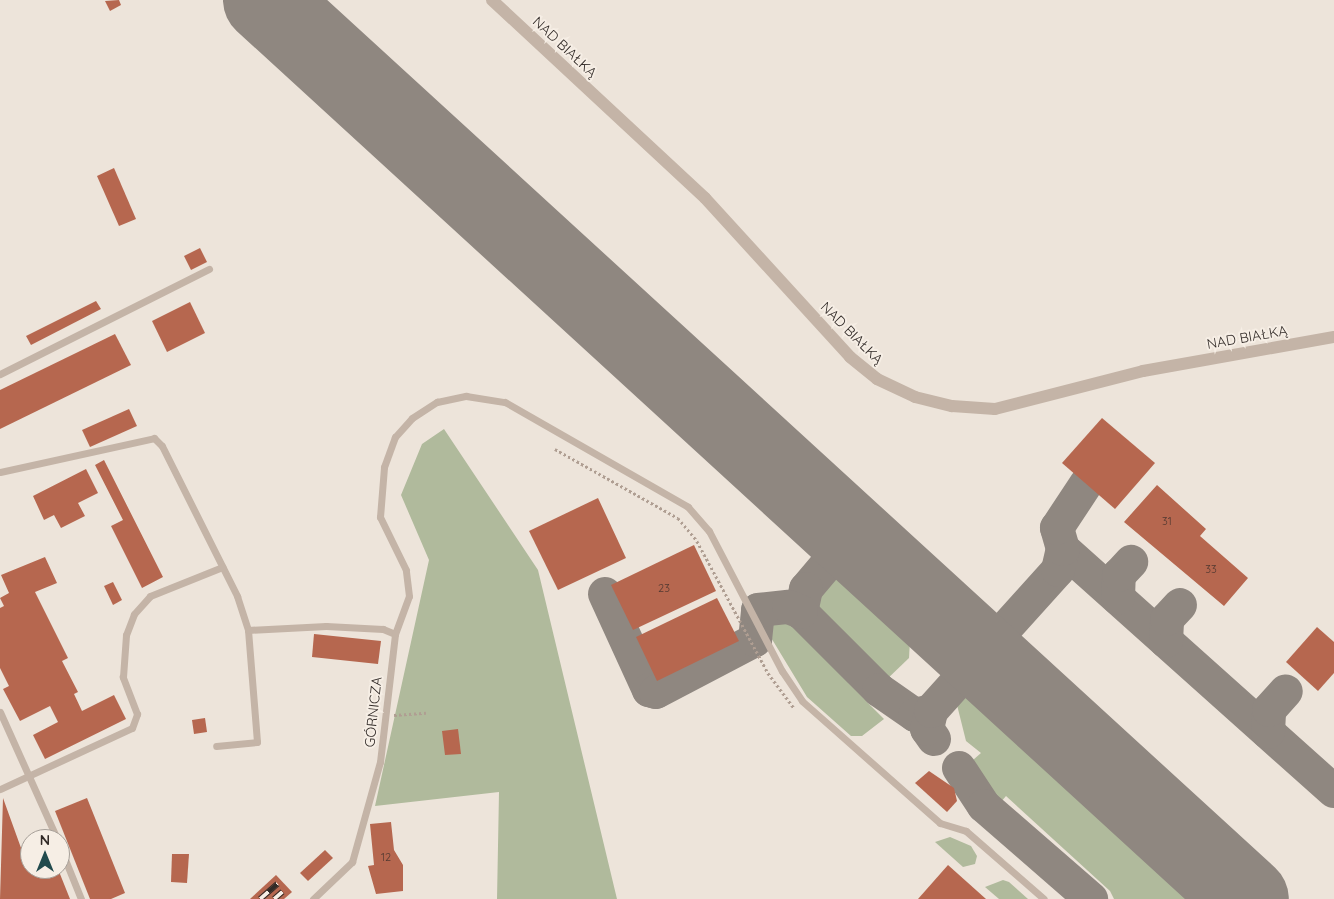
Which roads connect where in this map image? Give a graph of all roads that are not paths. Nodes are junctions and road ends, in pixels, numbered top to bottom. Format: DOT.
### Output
graph roads {
  1 [pos="492,0"];
  2 [pos="209,269"];
  3 [pos="1334,337"];
  4 [pos="0,374"];
  5 [pos="0,472"];
  6 [pos="222,567"];
  7 [pos="248,630"];
  8 [pos="395,634"];
  9 [pos="0,712"];
  10 [pos="216,746"];
  11 [pos="32,777"];
  12 [pos="0,789"];
  13 [pos="53,829"];
  14 [pos="70,872"];
  15 [pos="81,899"];
  16 [pos="313,899"];
  17 [pos="1044,899"];
  1 -- 3 [label="street, NAD BIAŁKĄ"];
  2 -- 4 [label="lane"];
  5 -- 6 [label="lane"];
  6 -- 7 [label="lane"];
  6 -- 11 [label="lane"];
  7 -- 8 [label="lane"];
  7 -- 10 [label="lane"];
  8 -- 16 [label="lane, GÓRNICZA"];
  8 -- 17 [label="lane, GÓRNICZA"];
  9 -- 11 [label="lane"];
  11 -- 12 [label="lane"];
  11 -- 13 [label="lane"];
  14 -- 15 [label="lane"];
}
